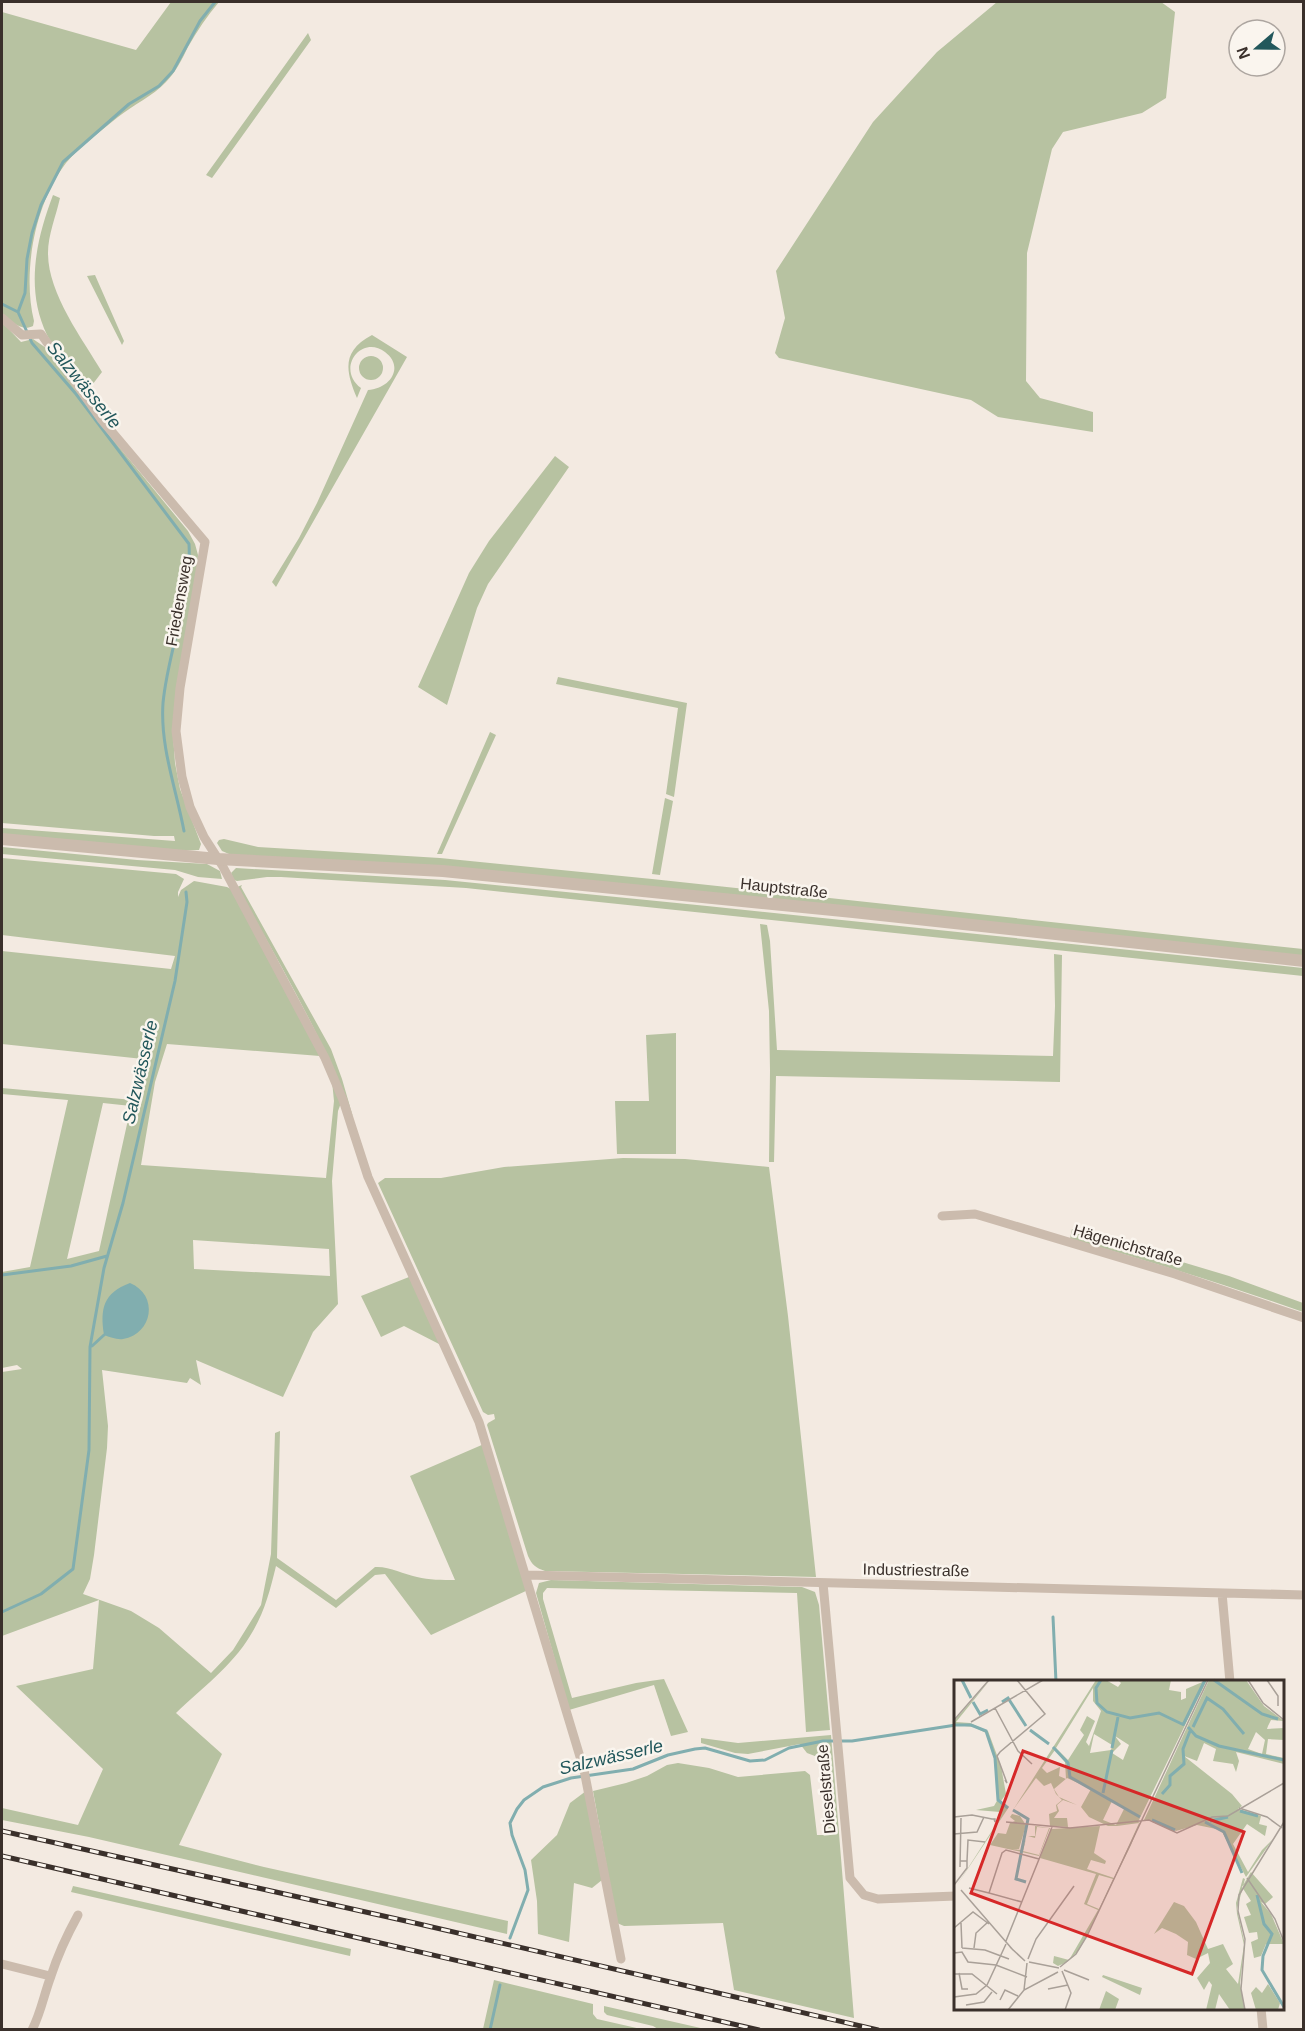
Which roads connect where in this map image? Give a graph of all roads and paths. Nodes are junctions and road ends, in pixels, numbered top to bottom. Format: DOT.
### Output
graph roads {
  1 [pos="2,318"];
  2 [pos="2,839"];
  3 [pos="218,859"];
  4 [pos="1304,961"];
  5 [pos="942,1216"];
  6 [pos="1304,1318"];
  7 [pos="527,1575"];
  8 [pos="823,1583"];
  9 [pos="1222,1593"];
  10 [pos="1304,1595"];
  11 [pos="1230,1680"];
  12 [pos="954,1896"];
  13 [pos="78,1915"];
  14 [pos="621,1959"];
  15 [pos="2,1964"];
  16 [pos="50,1976"];
  17 [pos="1262,2010"];
  18 [pos="32,2030"];
  19 [pos="1263,2030"];
  1 -- 3 [label="street, Friedensweg"];
  2 -- 3 [label="street, Hauptstraße"];
  3 -- 4 [label="street, Hauptstraße"];
  3 -- 7 [label="street, Friedensweg"];
  5 -- 6 [label="street, Hägenichstraße"];
  7 -- 8 [label="street, Industriestraße"];
  7 -- 14 [label="street, Friedensweg"];
  8 -- 9 [label="street, Industriestraße"];
  8 -- 12 [label="street, Dieselstraße"];
  9 -- 10 [label="street, Industriestraße"];
  9 -- 11 [label="street"];
  13 -- 16 [label="street"];
  15 -- 16 [label="street"];
  16 -- 18 [label="street"];
  17 -- 19 [label="street"];
}
